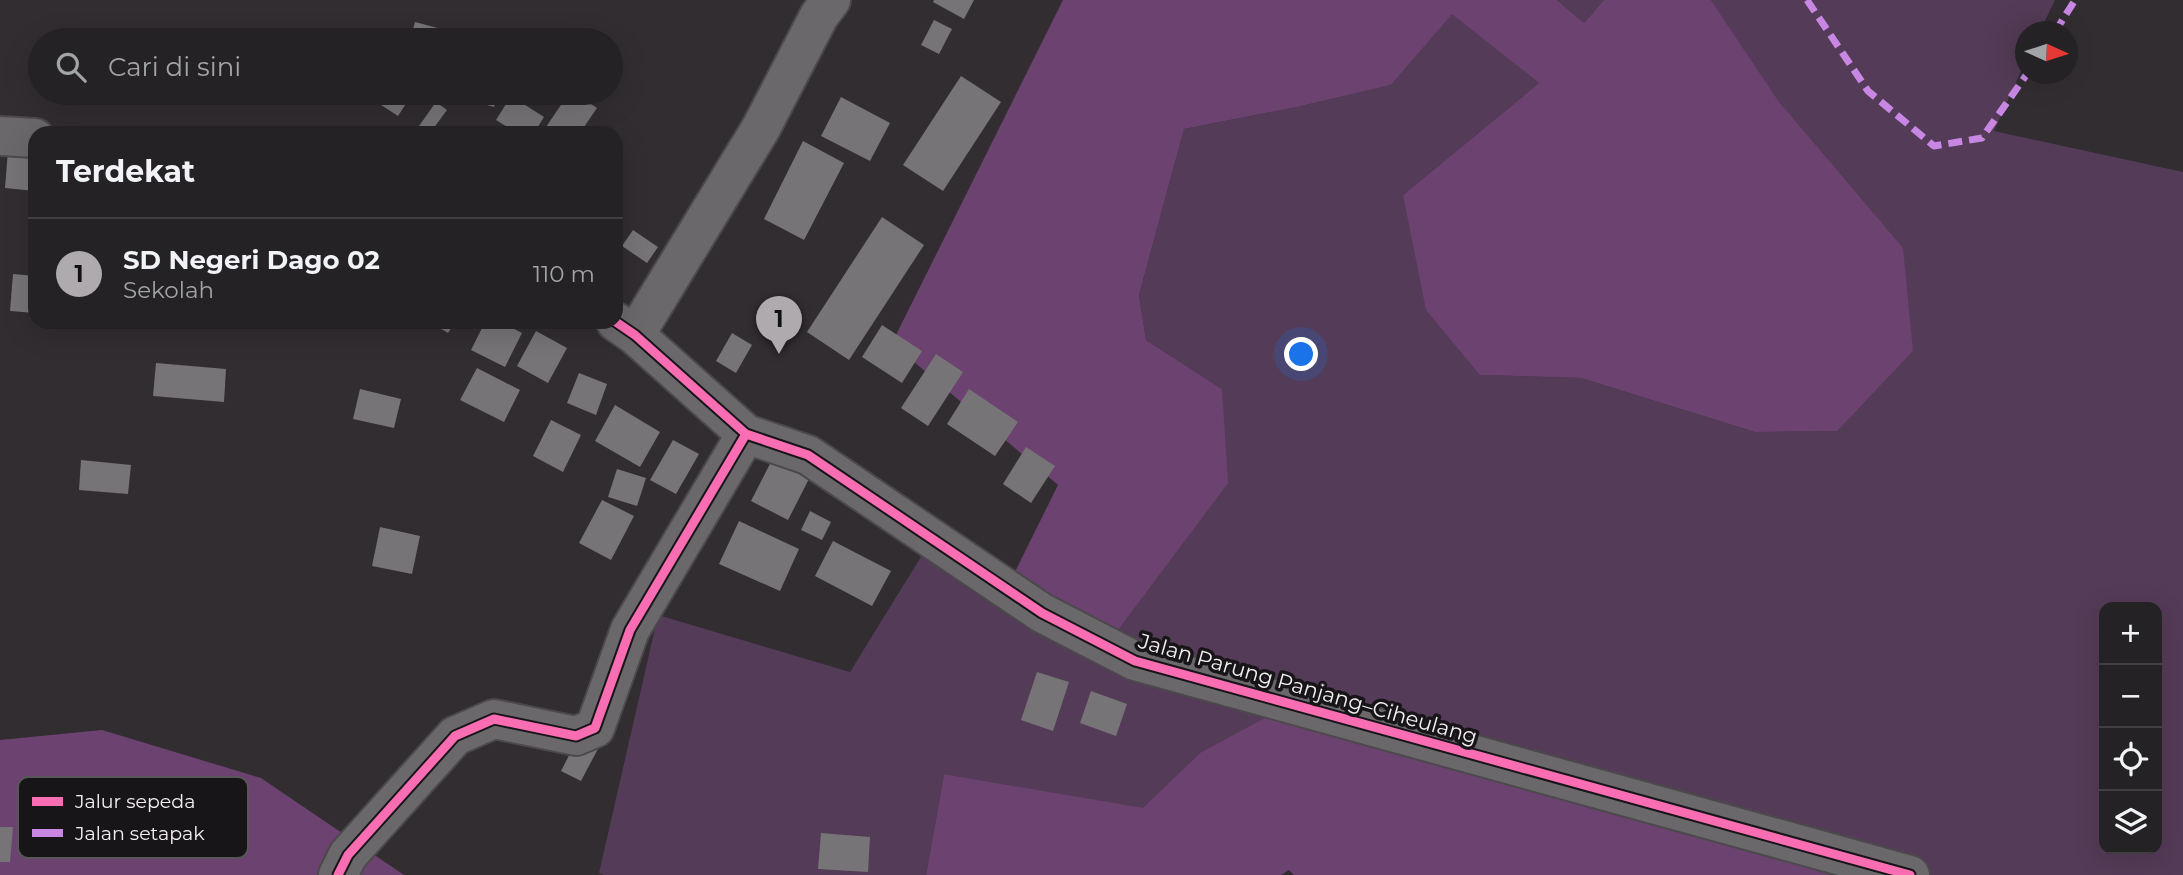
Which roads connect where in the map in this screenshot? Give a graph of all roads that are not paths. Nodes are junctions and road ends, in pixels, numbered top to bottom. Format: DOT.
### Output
graph roads {
  1 [pos="831,0"];
  2 [pos="0,136"];
  3 [pos="28,138"];
  4 [pos="625,328"];
  5 [pos="746,434"];
  6 [pos="338,875"];
  7 [pos="1910,875"];
  1 -- 4 [label="street"];
  2 -- 3 [label="street"];
  4 -- 5 [label="street, Jalan Parung Panjang–Ciheulang"];
  5 -- 6 [label="street"];
  5 -- 7 [label="street, Jalan Parung Panjang–Ciheulang"];
}
